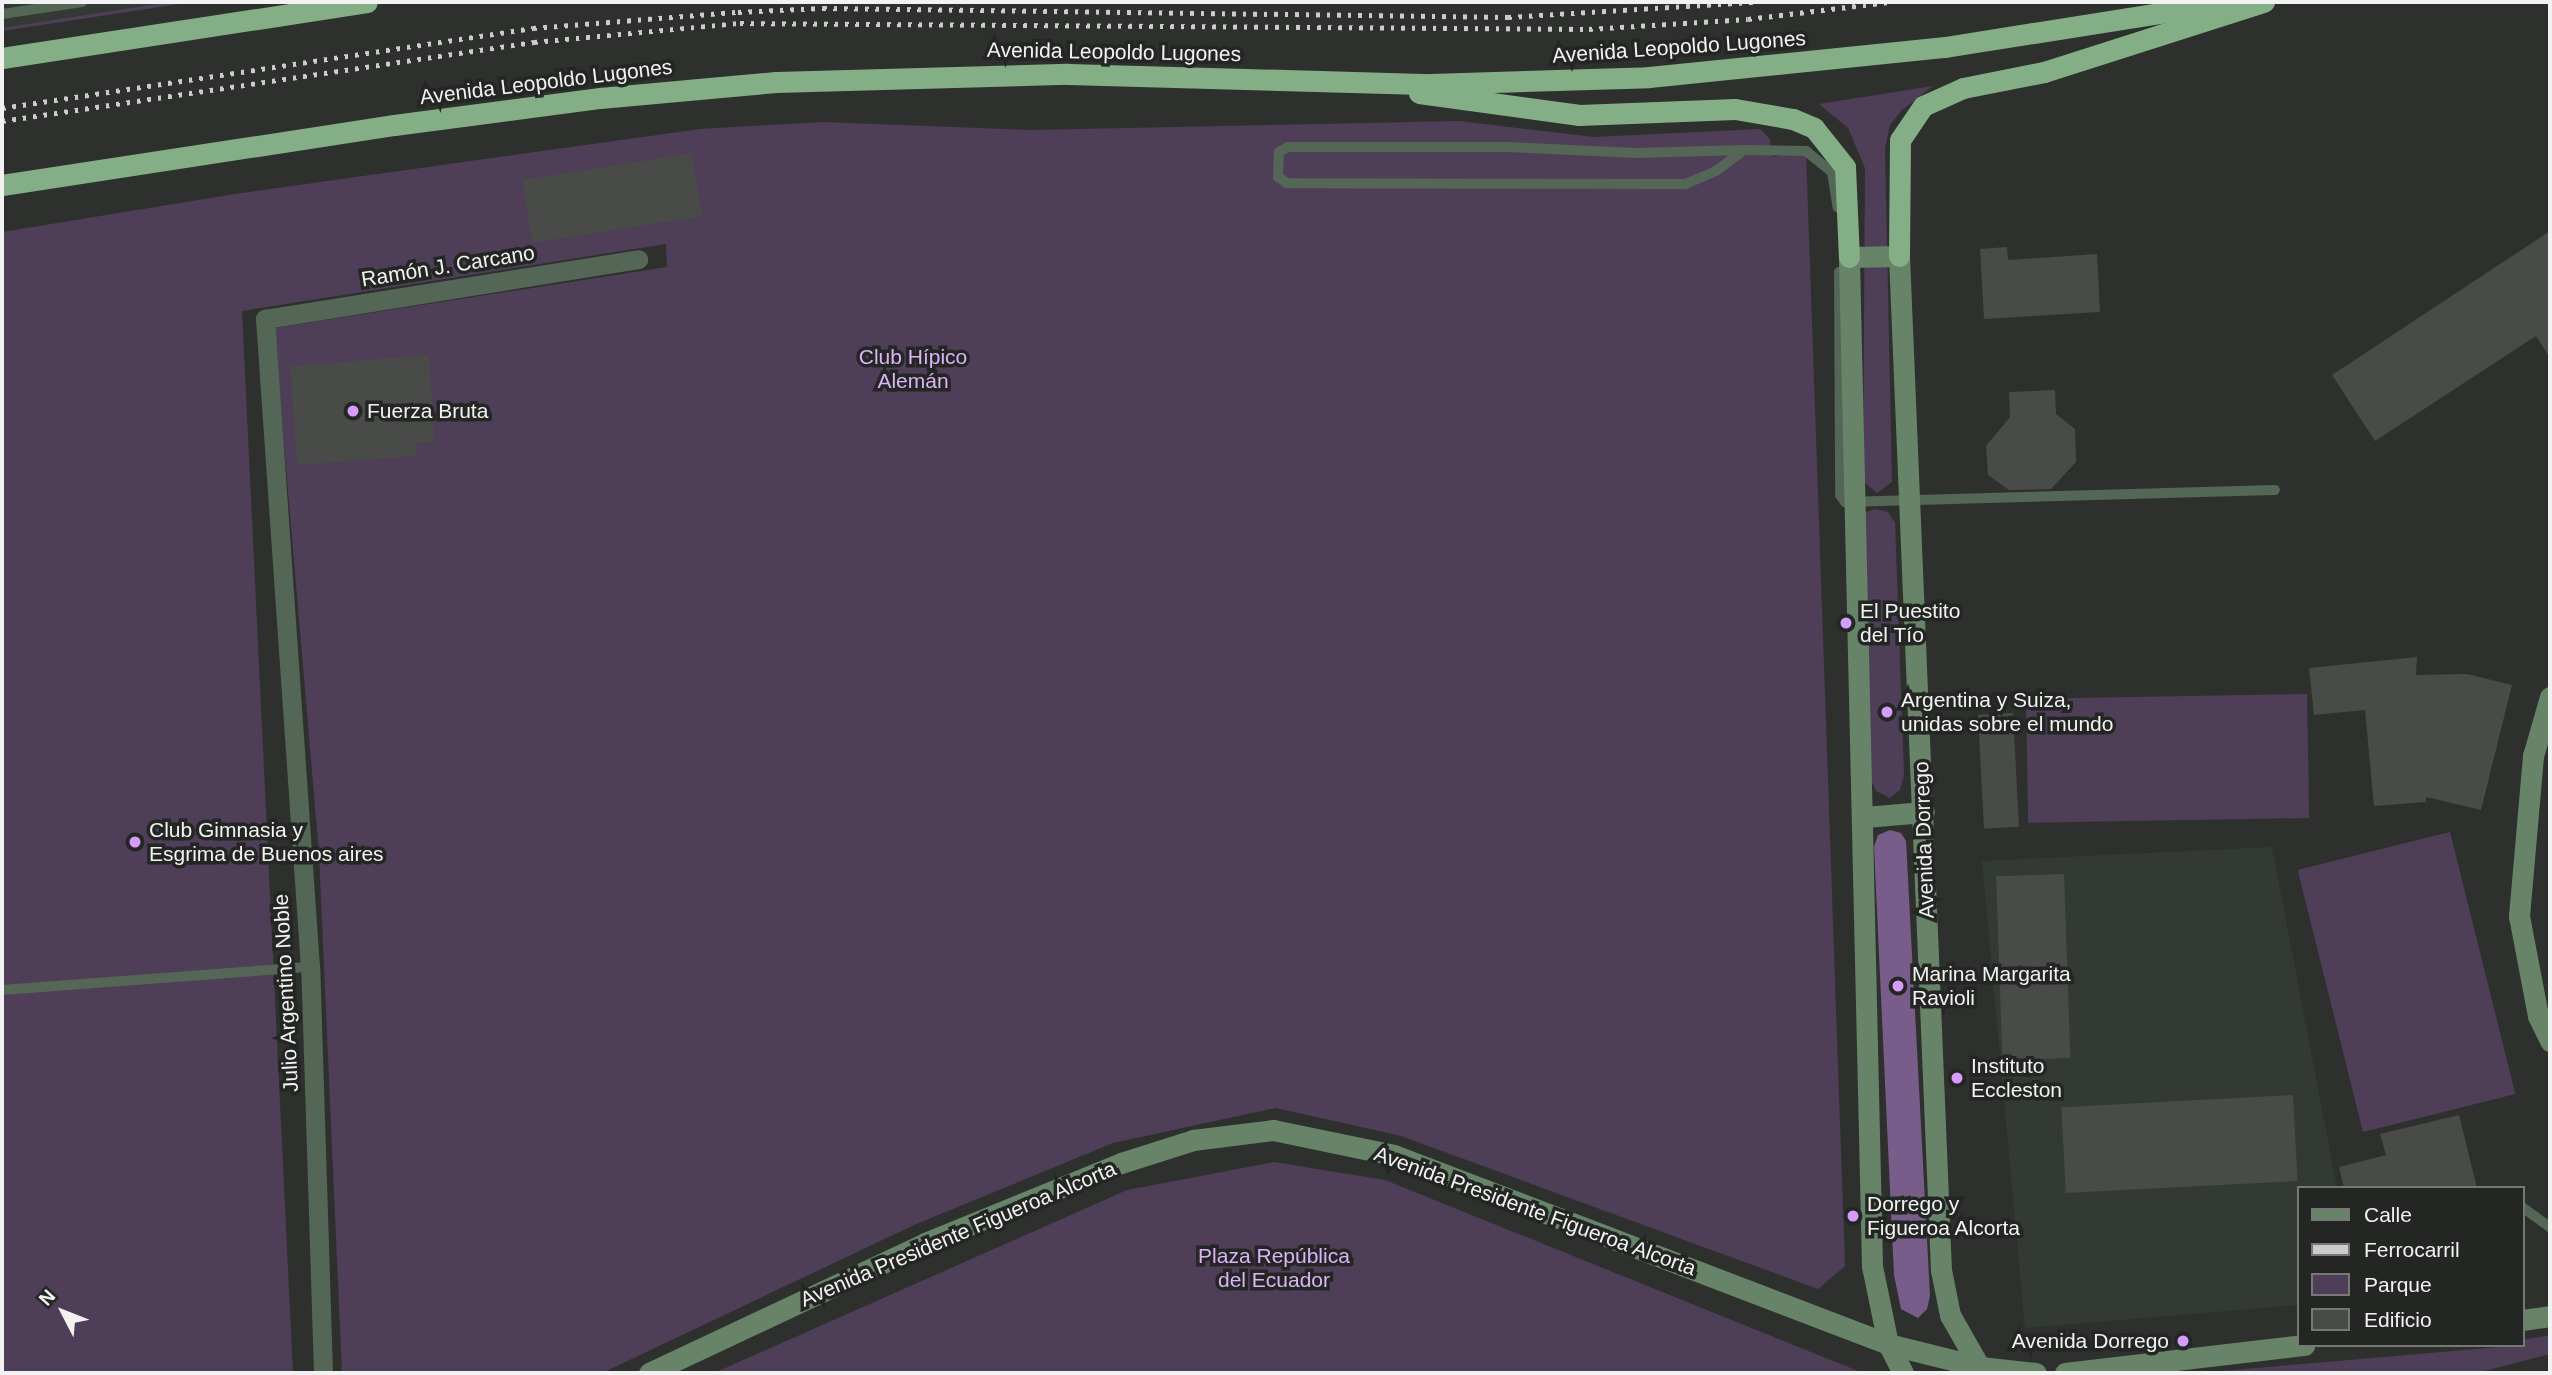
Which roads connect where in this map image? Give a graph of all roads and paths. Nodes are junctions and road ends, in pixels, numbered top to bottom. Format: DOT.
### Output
graph roads {
  1 [pos="82,2"];
  2 [pos="367,2"];
  3 [pos="2228,2"];
  4 [pos="2264,2"];
  5 [pos="2,14"];
  6 [pos="2,58"];
  7 [pos="1344,80"];
  8 [pos="1744,150"];
  9 [pos="2,186"];
  10 [pos="1899,256"];
  11 [pos="1849,257"];
  12 [pos="638,259"];
  13 [pos="265,319"];
  14 [pos="2275,490"];
  15 [pos="1906,498"];
  16 [pos="1852,502"];
  17 [pos="2550,697"];
  18 [pos="1924,812"];
  19 [pos="1865,817"];
  20 [pos="310,967"];
  21 [pos="2,990"];
  22 [pos="2550,1041"];
  23 [pos="2524,1208"];
  24 [pos="2550,1227"];
  25 [pos="2550,1317"];
  26 [pos="2524,1320"];
  27 [pos="1888,1344"];
  28 [pos="2296,1346"];
  29 [pos="1982,1370"];
  30 [pos="323,1373"];
  31 [pos="649,1373"];
  32 [pos="1903,1373"];
  33 [pos="2036,1373"];
  34 [pos="2066,1373"];
  1 -- 5 [label="lane"];
  2 -- 6 [label="highway"];
  3 -- 7 [label="highway, Avenida Leopoldo Lugones"];
  4 -- 10 [label="highway"];
  7 -- 9 [label="highway, Avenida Leopoldo Lugones"];
  7 -- 11 [label="highway"];
  8 -- 8 [label="lane"];
  8 -- 16 [label="lane"];
  10 -- 11 [label="main road"];
  10 -- 15 [label="main road, Avenida Dorrego"];
  11 -- 16 [label="main road"];
  12 -- 13 [label="street, Ramón J. Carcano"];
  13 -- 20 [label="street, Julio Argentino Noble"];
  14 -- 15 [label="lane"];
  15 -- 16 [label="lane"];
  15 -- 18 [label="main road, Avenida Dorrego"];
  16 -- 19 [label="main road"];
  17 -- 22 [label="main road"];
  18 -- 19 [label="main road"];
  18 -- 29 [label="main road, Avenida Dorrego"];
  19 -- 27 [label="main road"];
  20 -- 21 [label="lane"];
  20 -- 30 [label="street, Julio Argentino Noble"];
  23 -- 24 [label="lane"];
  25 -- 26 [label="main road"];
  27 -- 29 [label="main road, Avenida Presidente Figueroa Alcorta"];
  27 -- 31 [label="main road, Avenida Presidente Figueroa Alcorta"];
  27 -- 32 [label="main road"];
  28 -- 34 [label="main road"];
  29 -- 33 [label="main road, Avenida Presidente Figueroa Alcorta"];
}
